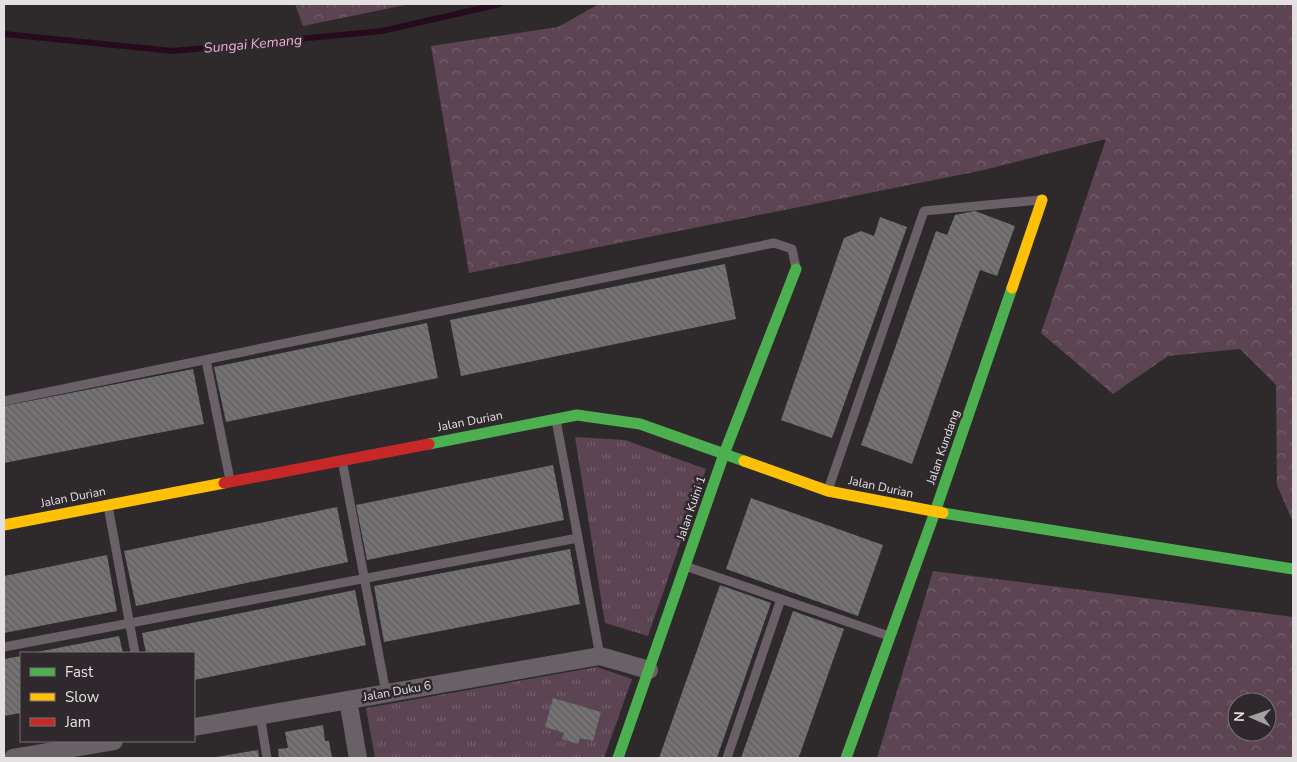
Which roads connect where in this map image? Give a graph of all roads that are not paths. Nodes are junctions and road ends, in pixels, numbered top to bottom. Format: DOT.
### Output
graph roads {
  1 [pos="1042,200"];
  2 [pos="796,268"];
  3 [pos="206,360"];
  4 [pos="4,401"];
  5 [pos="556,418"];
  6 [pos="724,454"];
  7 [pos="342,460"];
  8 [pos="230,481"];
  9 [pos="828,491"];
  10 [pos="107,504"];
  11 [pos="935,512"];
  12 [pos="4,524"];
  13 [pos="578,538"];
  14 [pos="685,566"];
  15 [pos="1293,569"];
  16 [pos="364,578"];
  17 [pos="781,599"];
  18 [pos="130,623"];
  19 [pos="889,636"];
  20 [pos="4,647"];
  21 [pos="135,652"];
  22 [pos="600,656"];
  23 [pos="649,670"];
  24 [pos="386,693"];
  25 [pos="348,700"];
  26 [pos="260,715"];
  27 [pos="195,727"];
  28 [pos="112,742"];
  29 [pos="89,752"];
  30 [pos="13,758"];
  31 [pos="267,758"];
  32 [pos="358,758"];
  33 [pos="618,758"];
  34 [pos="727,758"];
  35 [pos="846,758"];
  1 -- 9 [label="lane"];
  1 -- 11 [label="street, Jalan Kundang"];
  2 -- 3 [label="lane"];
  2 -- 6 [label="street, Jalan Kuini 1"];
  3 -- 4 [label="lane"];
  3 -- 8 [label="lane"];
  5 -- 6 [label="street, Jalan Durian"];
  5 -- 7 [label="street, Jalan Durian"];
  5 -- 13 [label="lane"];
  6 -- 9 [label="street, Jalan Durian"];
  6 -- 14 [label="street, Jalan Kuini 1"];
  7 -- 8 [label="street, Jalan Durian"];
  7 -- 16 [label="lane"];
  8 -- 10 [label="street, Jalan Durian"];
  9 -- 11 [label="street, Jalan Durian"];
  10 -- 12 [label="street, Jalan Durian"];
  10 -- 18 [label="lane"];
  11 -- 15 [label="street, Jalan Durian"];
  11 -- 19 [label="street, Jalan Kundang"];
  13 -- 16 [label="lane"];
  13 -- 22 [label="lane"];
  14 -- 17 [label="lane"];
  14 -- 23 [label="street, Jalan Kuini 1"];
  16 -- 18 [label="lane"];
  16 -- 24 [label="lane"];
  17 -- 19 [label="lane"];
  17 -- 34 [label="lane"];
  18 -- 20 [label="lane"];
  18 -- 21 [label="lane"];
  19 -- 35 [label="street, Jalan Kundang"];
  22 -- 23 [label="street"];
  22 -- 24 [label="street, Jalan Duku 6"];
  23 -- 33 [label="street, Jalan Kuini 1"];
  24 -- 25 [label="street, Jalan Duku 6"];
  25 -- 26 [label="street, Jalan Duku 6"];
  25 -- 32 [label="street"];
  26 -- 27 [label="street, Jalan Duku 6"];
  26 -- 31 [label="lane"];
  28 -- 29 [label="street"];
  29 -- 30 [label="street"];
}
